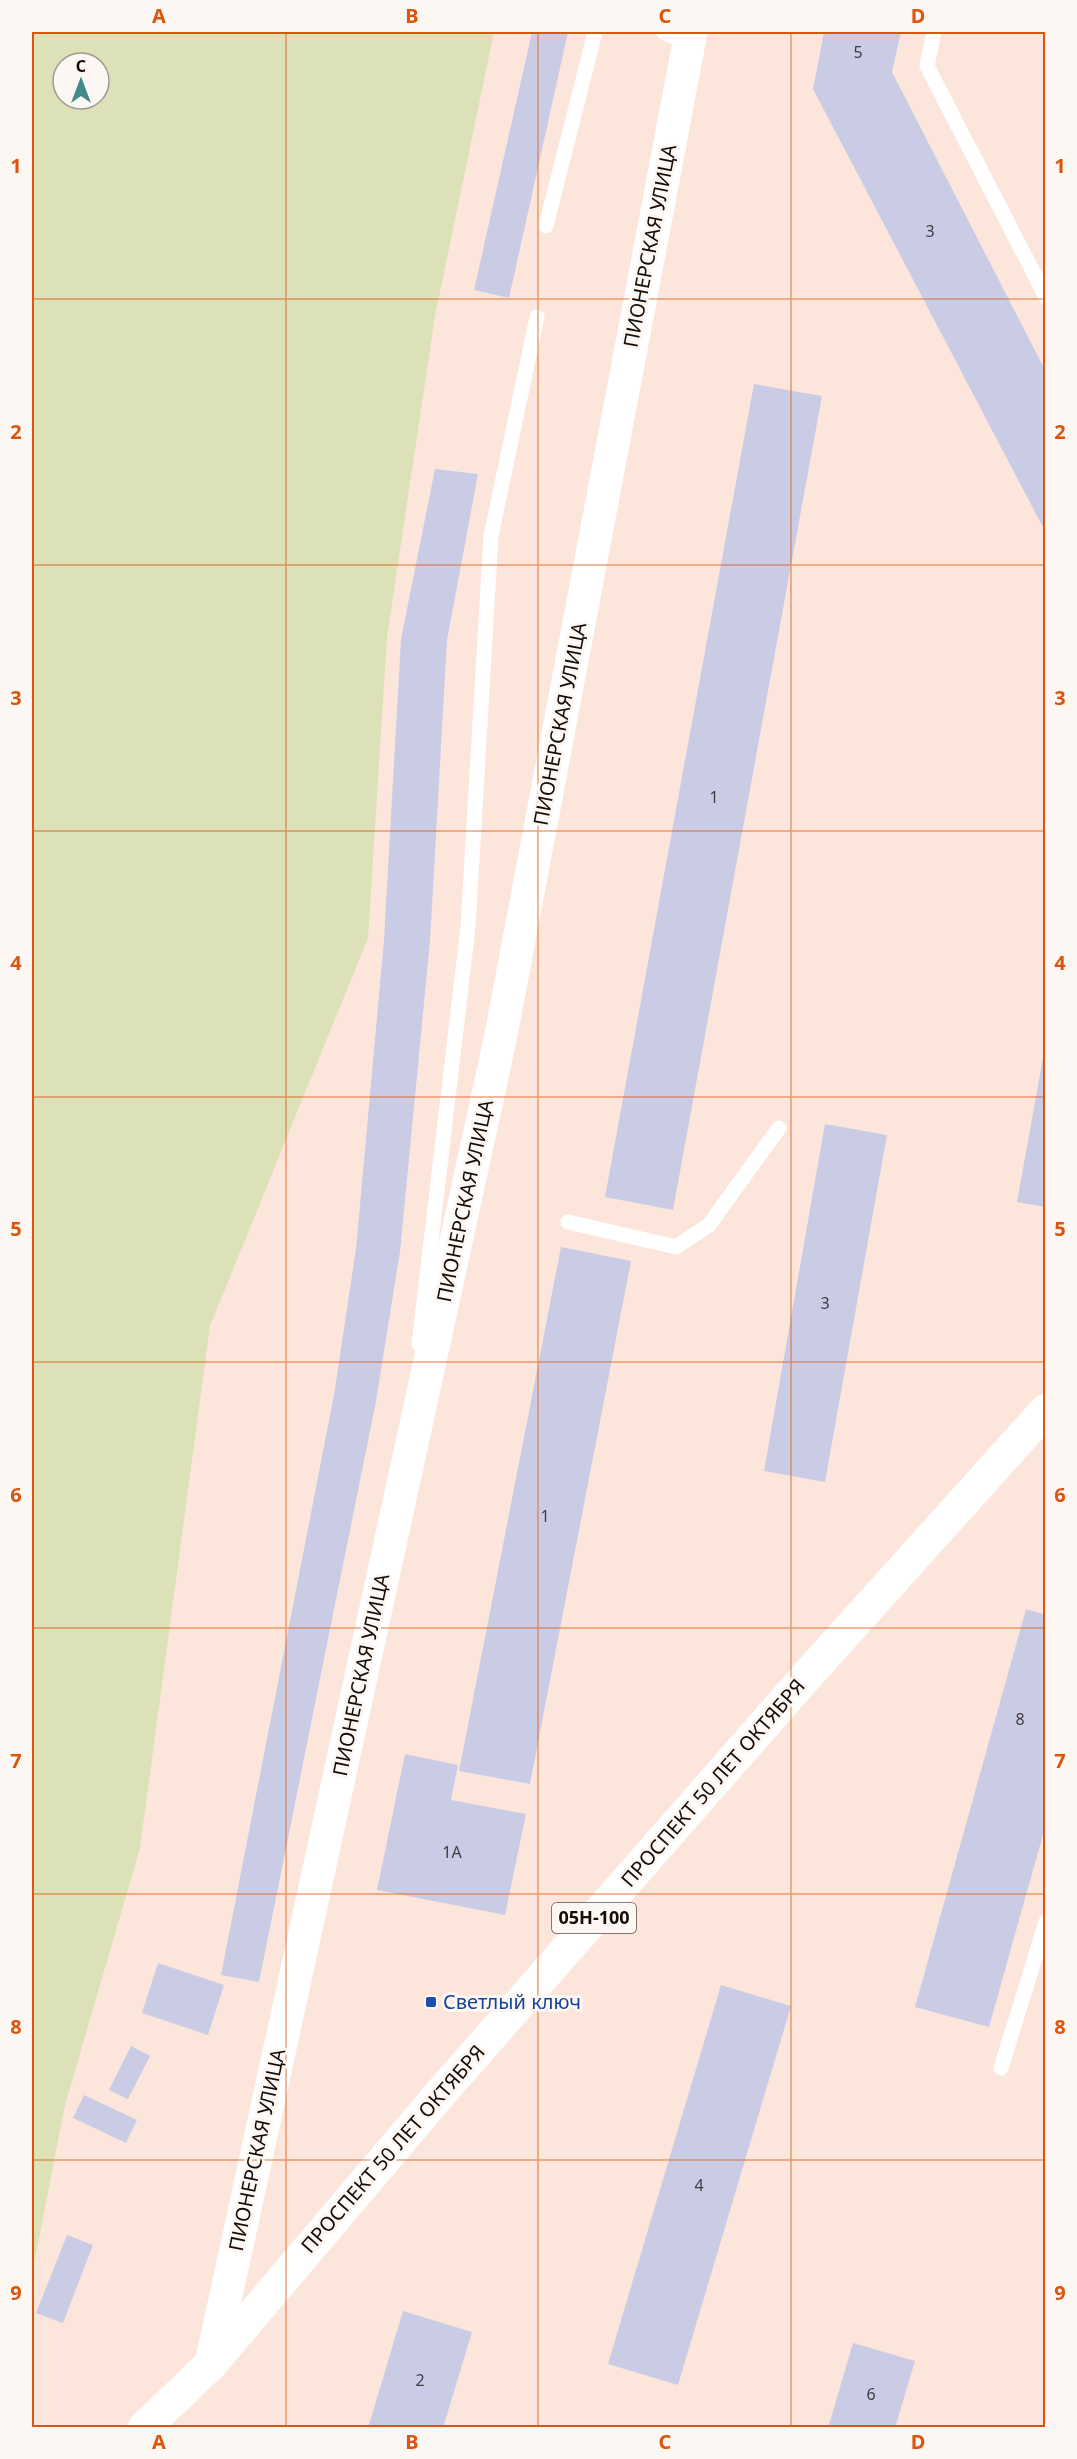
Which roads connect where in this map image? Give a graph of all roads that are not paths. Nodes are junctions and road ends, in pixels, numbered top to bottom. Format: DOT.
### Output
graph roads {
  1 [pos="595,32"];
  2 [pos="934,32"];
  3 [pos="681,35"];
  4 [pos="546,226"];
  5 [pos="1046,297"];
  6 [pos="537,317"];
  7 [pos="779,1128"];
  8 [pos="568,1222"];
  9 [pos="1046,1410"];
  10 [pos="401,1493"];
  11 [pos="1046,1922"];
  12 [pos="1001,2068"];
  13 [pos="211,2364"];
  14 [pos="144,2427"];
  1 -- 4 [label="lane"];
  2 -- 5 [label="lane"];
  3 -- 10 [label="main road, ПИОНЕРСКАЯ УЛИЦА"];
  6 -- 10 [label="lane"];
  7 -- 8 [label="lane"];
  9 -- 13 [label="main road, ПРОСПЕКТ 50 ЛЕТ ОКТЯБРЯ / 05Н-100"];
  10 -- 13 [label="main road, ПИОНЕРСКАЯ УЛИЦА"];
  11 -- 12 [label="lane"];
  13 -- 14 [label="main road, ПРОСПЕКТ 50 ЛЕТ ОКТЯБРЯ / 05Н-100"];
}
